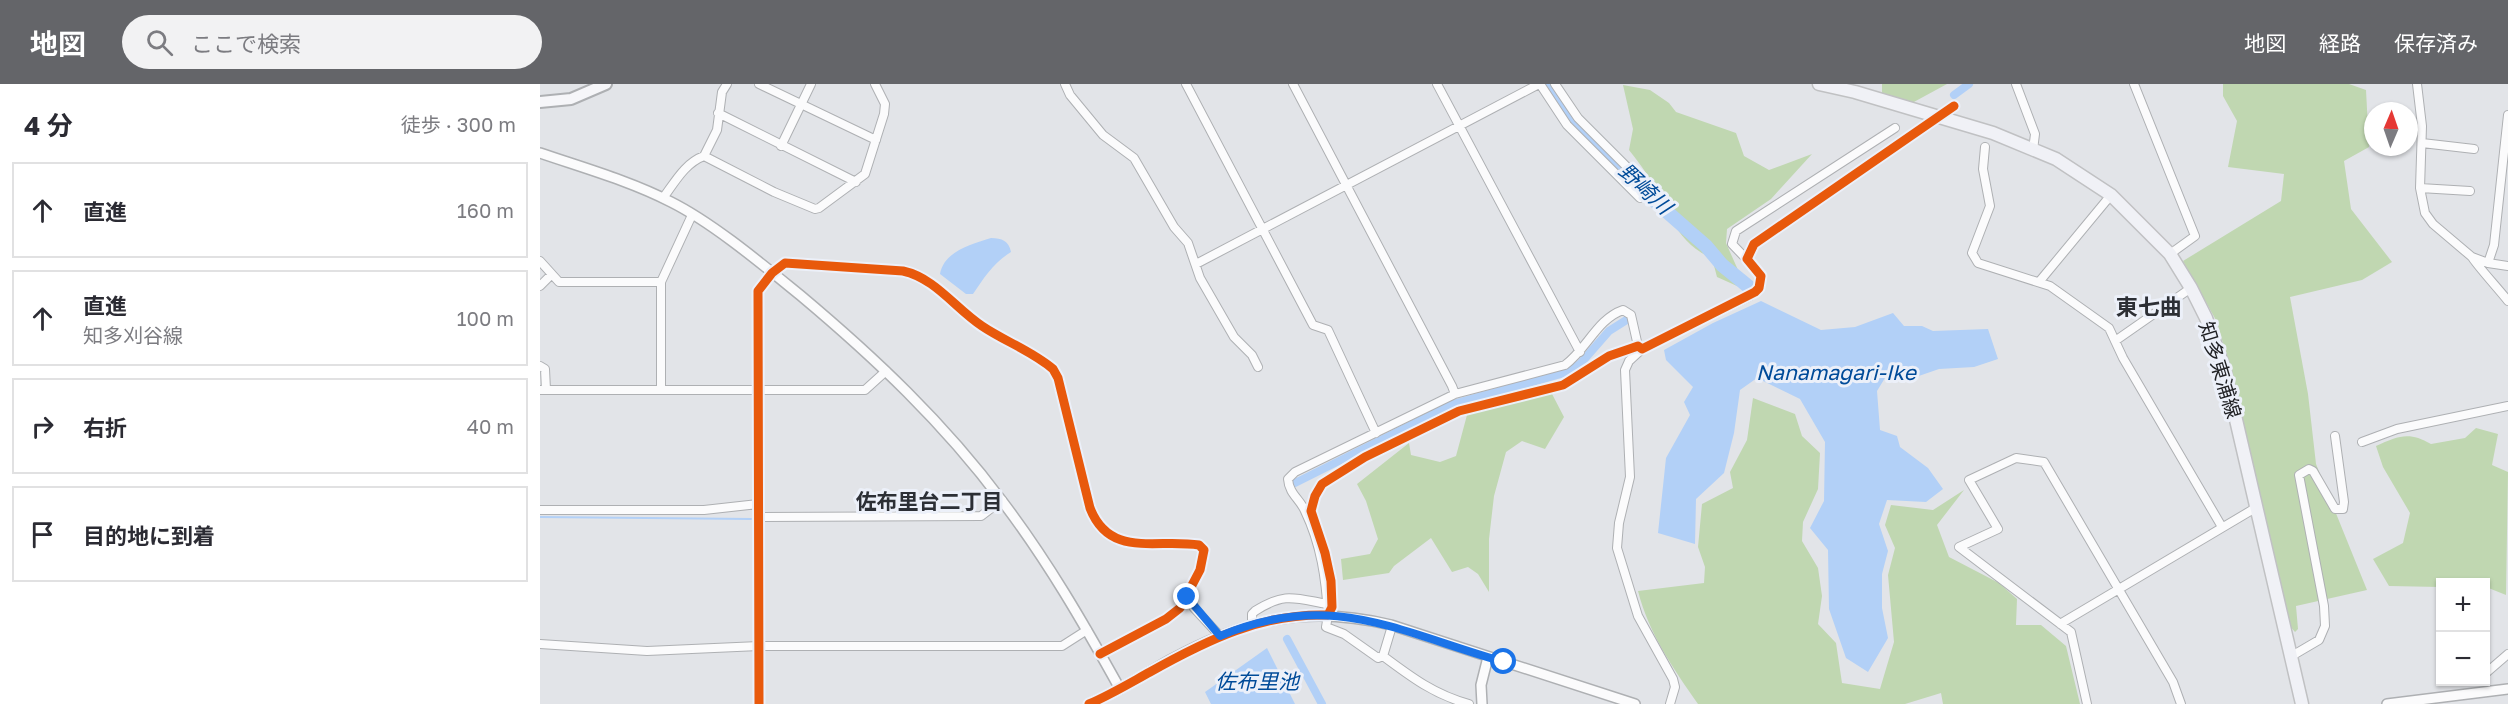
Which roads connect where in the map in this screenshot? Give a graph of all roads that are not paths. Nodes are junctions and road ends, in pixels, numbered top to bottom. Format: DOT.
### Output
graph roads {
  1 [pos="606,84"];
  2 [pos="727,84"];
  3 [pos="759,84"];
  4 [pos="811,84"];
  5 [pos="875,84"];
  6 [pos="1065,84"];
  7 [pos="1186,84"];
  8 [pos="1293,84"];
  9 [pos="1437,84"];
  10 [pos="1539,84"];
  11 [pos="1555,84"];
  12 [pos="1819,84"];
  13 [pos="2016,84"];
  14 [pos="2134,84"];
  15 [pos="2417,84"];
  16 [pos="1860,88"];
  17 [pos="540,102"];
  18 [pos="802,104"];
  19 [pos="718,113"];
  20 [pos="2508,115"];
  21 [pos="1460,126"];
  22 [pos="1895,128"];
  23 [pos="876,140"];
  24 [pos="2422,143"];
  25 [pos="781,146"];
  26 [pos="1985,147"];
  27 [pos="2474,149"];
  28 [pos="2033,150"];
  29 [pos="540,153"];
  30 [pos="704,156"];
  31 [pos="856,182"];
  32 [pos="1347,186"];
  33 [pos="2420,188"];
  34 [pos="2470,191"];
  35 [pos="2111,195"];
  36 [pos="2504,196"];
  37 [pos="663,198"];
  38 [pos="692,215"];
  39 [pos="1263,230"];
  40 [pos="2170,254"];
  41 [pos="2472,257"];
  42 [pos="540,261"];
  43 [pos="2488,263"];
  44 [pos="1196,264"];
  45 [pos="2508,266"];
  46 [pos="772,273"];
  47 [pos="551,275"];
  48 [pos="661,282"];
  49 [pos="2039,282"];
  50 [pos="540,286"];
  51 [pos="2191,288"];
  52 [pos="2508,301"];
  53 [pos="2115,341"];
  54 [pos="1638,346"];
  55 [pos="1580,352"];
  56 [pos="540,366"];
  57 [pos="1258,367"];
  58 [pos="886,371"];
  59 [pos="661,389"];
  60 [pos="543,390"];
  61 [pos="758,390"];
  62 [pos="1455,394"];
  63 [pos="2508,406"];
  64 [pos="1376,433"];
  65 [pos="2335,436"];
  66 [pos="2362,442"];
  67 [pos="1002,500"];
  68 [pos="758,504"];
  69 [pos="2256,507"];
  70 [pos="540,510"];
  71 [pos="759,517"];
  72 [pos="2222,527"];
  73 [pos="2117,590"];
  74 [pos="1187,597"];
  75 [pos="1328,604"];
  76 [pos="1328,618"];
  77 [pos="1252,624"];
  78 [pos="2060,624"];
  79 [pos="1392,626"];
  80 [pos="1087,630"];
  81 [pos="1220,636"];
  82 [pos="540,644"];
  83 [pos="759,646"];
  84 [pos="1100,654"];
  85 [pos="2508,654"];
  86 [pos="1383,656"];
  87 [pos="1488,657"];
  88 [pos="2290,657"];
  89 [pos="2490,670"];
  90 [pos="2508,688"];
  91 [pos="1120,689"];
  92 [pos="759,704"];
  93 [pos="1089,704"];
  94 [pos="1469,704"];
  95 [pos="1482,704"];
  96 [pos="1635,704"];
  97 [pos="1670,704"];
  98 [pos="2087,704"];
  99 [pos="2181,704"];
  100 [pos="2302,704"];
  101 [pos="2387,704"];
  1 -- 17 [label="main road"];
  2 -- 19 [label="street"];
  3 -- 18 [label="street"];
  4 -- 18 [label="street"];
  5 -- 23 [label="street"];
  6 -- 44 [label="street"];
  7 -- 39 [label="street"];
  8 -- 32 [label="street"];
  9 -- 21 [label="street"];
  10 -- 11 [label="street"];
  10 -- 21 [label="street"];
  12 -- 16 [label="main road, 知多東浦線"];
  13 -- 28 [label="street"];
  14 -- 40 [label="street"];
  15 -- 24 [label="street"];
  16 -- 28 [label="main road, 知多東浦線"];
  18 -- 23 [label="street"];
  18 -- 25 [label="street"];
  19 -- 25 [label="street"];
  19 -- 30 [label="street"];
  20 -- 36 [label="street"];
  21 -- 32 [label="street"];
  21 -- 55 [label="street"];
  22 -- 97 [label="street"];
  23 -- 31 [label="street"];
  24 -- 27 [label="street"];
  24 -- 33 [label="street"];
  25 -- 31 [label="street"];
  26 -- 49 [label="street"];
  28 -- 35 [label="main road, 知多東浦線"];
  29 -- 37 [label="street"];
  30 -- 31 [label="street"];
  30 -- 37 [label="street"];
  32 -- 39 [label="street"];
  32 -- 62 [label="street"];
  33 -- 34 [label="street"];
  33 -- 41 [label="street"];
  35 -- 40 [label="main road, 知多東浦線"];
  35 -- 49 [label="street"];
  36 -- 43 [label="street"];
  37 -- 38 [label="street"];
  38 -- 46 [label="street"];
  38 -- 48 [label="street"];
  39 -- 44 [label="street"];
  39 -- 64 [label="street"];
  40 -- 51 [label="main road, 知多東浦線"];
  41 -- 43 [label="street"];
  41 -- 52 [label="street"];
  42 -- 47 [label="street"];
  43 -- 45 [label="street"];
  44 -- 57 [label="street"];
  46 -- 58 [label="street"];
  46 -- 61 [label="street"];
  46 -- 74 [label="street"];
  47 -- 48 [label="street"];
  47 -- 50 [label="street"];
  48 -- 59 [label="street"];
  49 -- 53 [label="street"];
  51 -- 53 [label="street"];
  51 -- 69 [label="main road, 知多東浦線"];
  53 -- 72 [label="street"];
  54 -- 55 [label="street"];
  55 -- 62 [label="street"];
  56 -- 60 [label="street"];
  58 -- 61 [label="street"];
  58 -- 67 [label="street"];
  59 -- 60 [label="street"];
  59 -- 61 [label="street"];
  61 -- 68 [label="street"];
  62 -- 64 [label="street"];
  63 -- 66 [label="street"];
  64 -- 75 [label="street"];
  65 -- 88 [label="street"];
  67 -- 71 [label="street"];
  67 -- 80 [label="street"];
  68 -- 70 [label="street"];
  68 -- 71 [label="street"];
  69 -- 72 [label="street"];
  69 -- 88 [label="main road, 知多東浦線"];
  71 -- 83 [label="street"];
  72 -- 73 [label="street"];
  73 -- 78 [label="street"];
  73 -- 78 [label="street"];
  73 -- 99 [label="street"];
  74 -- 81 [label="street"];
  74 -- 84 [label="street"];
  75 -- 76 [label="street"];
  75 -- 77 [label="street"];
  76 -- 77 [label="street"];
  76 -- 79 [label="street"];
  76 -- 86 [label="street"];
  77 -- 81 [label="street"];
  78 -- 98 [label="street"];
  79 -- 86 [label="street"];
  79 -- 87 [label="street"];
  80 -- 83 [label="street"];
  80 -- 84 [label="street"];
  81 -- 91 [label="street"];
  82 -- 83 [label="street"];
  83 -- 92 [label="street"];
  84 -- 91 [label="street"];
  85 -- 89 [label="street"];
  86 -- 94 [label="street"];
  87 -- 95 [label="street"];
  87 -- 96 [label="street"];
  88 -- 100 [label="main road, 知多東浦線"];
  90 -- 101 [label="street"];
  91 -- 93 [label="street"];
}
